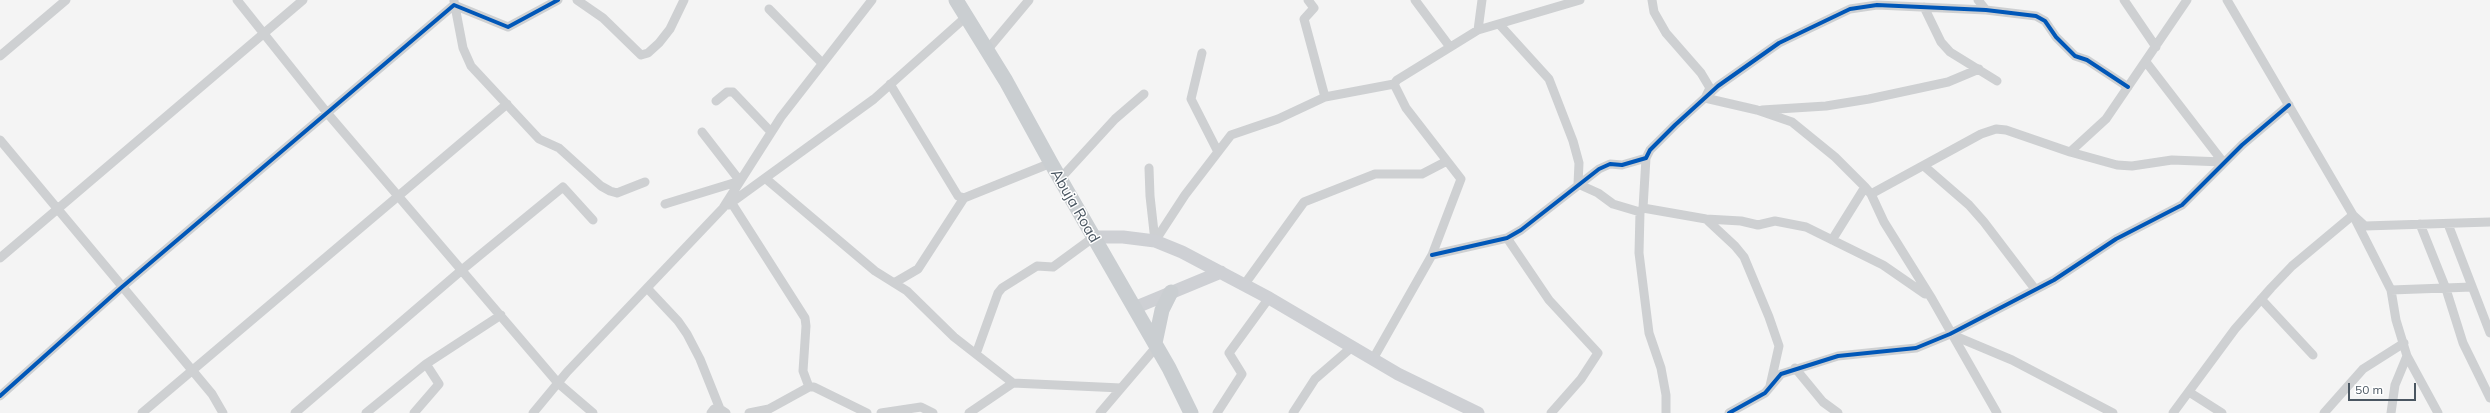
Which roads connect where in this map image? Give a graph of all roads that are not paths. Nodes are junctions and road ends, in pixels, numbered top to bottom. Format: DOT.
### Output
graph roads {
  1 [pos="66,0"];
  2 [pos="237,0"];
  3 [pos="303,0"];
  4 [pos="558,0"];
  5 [pos="577,0"];
  6 [pos="684,0"];
  7 [pos="872,0"];
  8 [pos="956,0"];
  9 [pos="1029,0"];
  10 [pos="1308,0"];
  11 [pos="1415,0"];
  12 [pos="1482,0"];
  13 [pos="1580,0"];
  14 [pos="1652,0"];
  15 [pos="1978,0"];
  16 [pos="2124,0"];
  17 [pos="2186,0"];
  18 [pos="2227,0"];
  19 [pos="454,3"];
  20 [pos="1924,7"];
  21 [pos="769,9"];
  22 [pos="1986,10"];
  23 [pos="967,16"];
  24 [pos="1499,24"];
  25 [pos="1478,30"];
  26 [pos="264,35"];
  27 [pos="1450,47"];
  28 [pos="2156,48"];
  29 [pos="988,49"];
  30 [pos="1202,53"];
  31 [pos="0,56"];
  32 [pos="822,62"];
  33 [pos="2146,62"];
  34 [pos="1979,69"];
  35 [pos="1997,81"];
  36 [pos="890,84"];
  37 [pos="1394,84"];
  38 [pos="2128,87"];
  39 [pos="1144,94"];
  40 [pos="1325,97"];
  41 [pos="1705,98"];
  42 [pos="716,101"];
  43 [pos="507,104"];
  44 [pos="2289,105"];
  45 [pos="1757,110"];
  46 [pos="328,114"];
  47 [pos="702,132"];
  48 [pos="770,132"];
  49 [pos="0,140"];
  50 [pos="1218,152"];
  51 [pos="2070,152"];
  52 [pos="1646,158"];
  53 [pos="1447,161"];
  54 [pos="2223,162"];
  55 [pos="1051,164"];
  56 [pos="1924,166"];
  57 [pos="1149,168"];
  58 [pos="765,178"];
  59 [pos="1060,179"];
  60 [pos="740,181"];
  61 [pos="645,182"];
  62 [pos="1578,184"];
  63 [pos="1868,190"];
  64 [pos="397,195"];
  65 [pos="964,198"];
  66 [pos="731,202"];
  67 [pos="665,204"];
  68 [pos="58,207"];
  69 [pos="723,208"];
  70 [pos="1641,210"];
  71 [pos="2353,215"];
  72 [pos="593,220"];
  73 [pos="1706,220"];
  74 [pos="2490,222"];
  75 [pos="2420,224"];
  76 [pos="2448,224"];
  77 [pos="1094,237"];
  78 [pos="1507,238"];
  79 [pos="1832,240"];
  80 [pos="1155,241"];
  81 [pos="1432,255"];
  82 [pos="0,258"];
  83 [pos="463,269"];
  84 [pos="1221,272"];
  85 [pos="894,283"];
  86 [pos="1244,285"];
  87 [pos="122,287"];
  88 [pos="2472,287"];
  89 [pos="647,288"];
  90 [pos="2035,289"];
  91 [pos="2446,289"];
  92 [pos="2391,290"];
  93 [pos="1171,292"];
  94 [pos="1270,298"];
  95 [pos="1932,299"];
  96 [pos="2261,299"];
  97 [pos="1134,308"];
  98 [pos="501,315"];
  99 [pos="2490,333"];
  100 [pos="1950,334"];
  101 [pos="2404,343"];
  102 [pos="1156,345"];
  103 [pos="1352,347"];
  104 [pos="976,354"];
  105 [pos="2313,356"];
  106 [pos="2407,356"];
  107 [pos="1373,359"];
  108 [pos="426,364"];
  109 [pos="1795,368"];
  110 [pos="191,369"];
  111 [pos="558,383"];
  112 [pos="1013,384"];
  113 [pos="809,387"];
  114 [pos="1770,387"];
  115 [pos="1121,388"];
  116 [pos="2188,392"];
  117 [pos="0,396"];
  118 [pos="2490,398"];
  119 [pos="723,411"];
  120 [pos="2327,412"];
  121 [pos="142,413"];
  122 [pos="223,413"];
  123 [pos="295,413"];
  124 [pos="366,413"];
  125 [pos="414,413"];
  126 [pos="533,413"];
  127 [pos="593,413"];
  128 [pos="711,413"];
  129 [pos="749,413"];
  130 [pos="867,413"];
  131 [pos="881,413"];
  132 [pos="933,413"];
  133 [pos="969,413"];
  134 [pos="1100,413"];
  135 [pos="1192,413"];
  136 [pos="1217,413"];
  137 [pos="1293,413"];
  138 [pos="1478,413"];
  139 [pos="1551,413"];
  140 [pos="1666,413"];
  141 [pos="1729,413"];
  142 [pos="1838,413"];
  143 [pos="1997,413"];
  144 [pos="2113,413"];
  145 [pos="2173,413"];
  146 [pos="2222,413"];
  147 [pos="2391,413"];
  148 [pos="2438,413"];
  1 -- 31 [label="street"];
  2 -- 26 [label="street"];
  3 -- 26 [label="street"];
  4 -- 19 [label="street"];
  5 -- 6 [label="street"];
  7 -- 32 [label="street"];
  8 -- 23 [label="main road, Abuja Road"];
  9 -- 29 [label="street"];
  10 -- 40 [label="street"];
  11 -- 27 [label="street"];
  12 -- 25 [label="street"];
  13 -- 24 [label="street"];
  14 -- 41 [label="street"];
  15 -- 22 [label="street"];
  16 -- 28 [label="street"];
  17 -- 28 [label="street"];
  18 -- 44 [label="street"];
  19 -- 43 [label="street"];
  19 -- 46 [label="street"];
  20 -- 22 [label="street"];
  20 -- 34 [label="street"];
  20 -- 41 [label="street"];
  21 -- 32 [label="street"];
  22 -- 38 [label="street"];
  23 -- 29 [label="main road, Abuja Road"];
  23 -- 36 [label="street"];
  24 -- 25 [label="street"];
  24 -- 62 [label="street"];
  25 -- 27 [label="street"];
  26 -- 46 [label="street"];
  26 -- 68 [label="street"];
  27 -- 37 [label="street"];
  28 -- 33 [label="street"];
  29 -- 55 [label="main road, Abuja Road"];
  30 -- 50 [label="street"];
  32 -- 48 [label="street"];
  33 -- 38 [label="street"];
  33 -- 54 [label="street"];
  34 -- 35 [label="street"];
  34 -- 45 [label="street"];
  36 -- 58 [label="street"];
  36 -- 65 [label="street"];
  37 -- 40 [label="street"];
  37 -- 53 [label="street"];
  38 -- 51 [label="street"];
  39 -- 59 [label="street"];
  40 -- 50 [label="street"];
  41 -- 45 [label="street"];
  41 -- 52 [label="street"];
  42 -- 48 [label="street"];
  43 -- 61 [label="street"];
  43 -- 64 [label="street"];
  44 -- 54 [label="street"];
  44 -- 71 [label="street"];
  45 -- 63 [label="street"];
  46 -- 64 [label="street"];
  46 -- 87 [label="street"];
  47 -- 60 [label="street"];
  48 -- 60 [label="street"];
  49 -- 68 [label="street"];
  50 -- 80 [label="street"];
  51 -- 54 [label="street"];
  51 -- 56 [label="street"];
  52 -- 62 [label="street"];
  52 -- 70 [label="street"];
  53 -- 81 [label="street"];
  53 -- 86 [label="street"];
  54 -- 90 [label="street"];
  55 -- 59 [label="main road, Abuja Road"];
  55 -- 65 [label="street"];
  56 -- 63 [label="street"];
  56 -- 90 [label="street"];
  57 -- 80 [label="street"];
  58 -- 66 [label="street"];
  58 -- 85 [label="street"];
  59 -- 77 [label="main road, Abuja Road"];
  60 -- 67 [label="street"];
  60 -- 69 [label="street"];
  62 -- 70 [label="street"];
  62 -- 78 [label="street"];
  63 -- 79 [label="street"];
  63 -- 95 [label="street"];
  64 -- 83 [label="street"];
  64 -- 110 [label="street"];
  65 -- 85 [label="street"];
  66 -- 69 [label="street"];
  66 -- 113 [label="street"];
  68 -- 82 [label="street"];
  68 -- 87 [label="street"];
  69 -- 89 [label="street"];
  70 -- 73 [label="street"];
  70 -- 140 [label="street"];
  71 -- 75 [label="street"];
  71 -- 92 [label="street"];
  71 -- 96 [label="street"];
  72 -- 83 [label="street"];
  73 -- 79 [label="street"];
  73 -- 114 [label="street"];
  74 -- 76 [label="street"];
  75 -- 76 [label="street"];
  75 -- 91 [label="street"];
  76 -- 88 [label="street"];
  77 -- 80 [label="street"];
  77 -- 97 [label="main road, Abuja Road"];
  77 -- 104 [label="street"];
  78 -- 81 [label="street"];
  78 -- 139 [label="street"];
  79 -- 95 [label="street"];
  80 -- 84 [label="street"];
  81 -- 107 [label="street"];
  83 -- 98 [label="street"];
  83 -- 123 [label="street"];
  84 -- 86 [label="street"];
  84 -- 93 [label="street"];
  85 -- 104 [label="street"];
  86 -- 94 [label="street"];
  87 -- 110 [label="street"];
  87 -- 117 [label="street"];
  88 -- 91 [label="street"];
  88 -- 99 [label="street"];
  89 -- 111 [label="street"];
  89 -- 119 [label="street"];
  90 -- 100 [label="street"];
  91 -- 92 [label="street"];
  91 -- 118 [label="street"];
  92 -- 101 [label="street"];
  93 -- 97 [label="street"];
  93 -- 102 [label="main road"];
  94 -- 103 [label="street"];
  94 -- 136 [label="street"];
  95 -- 100 [label="street"];
  96 -- 105 [label="street"];
  96 -- 116 [label="street"];
  97 -- 102 [label="main road, Abuja Road"];
  98 -- 108 [label="street"];
  98 -- 111 [label="street"];
  100 -- 109 [label="street"];
  100 -- 143 [label="street"];
  100 -- 144 [label="street"];
  101 -- 106 [label="street"];
  101 -- 120 [label="street"];
  102 -- 115 [label="street"];
  102 -- 135 [label="main road, Abuja Road"];
  103 -- 107 [label="street"];
  103 -- 137 [label="street"];
  104 -- 112 [label="street"];
  106 -- 147 [label="street"];
  106 -- 148 [label="street"];
  107 -- 138 [label="street"];
  108 -- 124 [label="street"];
  108 -- 125 [label="street"];
  109 -- 114 [label="street"];
  109 -- 142 [label="street"];
  110 -- 121 [label="street"];
  110 -- 122 [label="street"];
  111 -- 126 [label="street"];
  111 -- 127 [label="street"];
  112 -- 115 [label="street"];
  112 -- 133 [label="street"];
  113 -- 129 [label="street"];
  113 -- 130 [label="street"];
  114 -- 141 [label="street"];
  115 -- 134 [label="street"];
  116 -- 145 [label="street"];
  116 -- 146 [label="street"];
  119 -- 128 [label="street"];
  131 -- 132 [label="street"];
}
